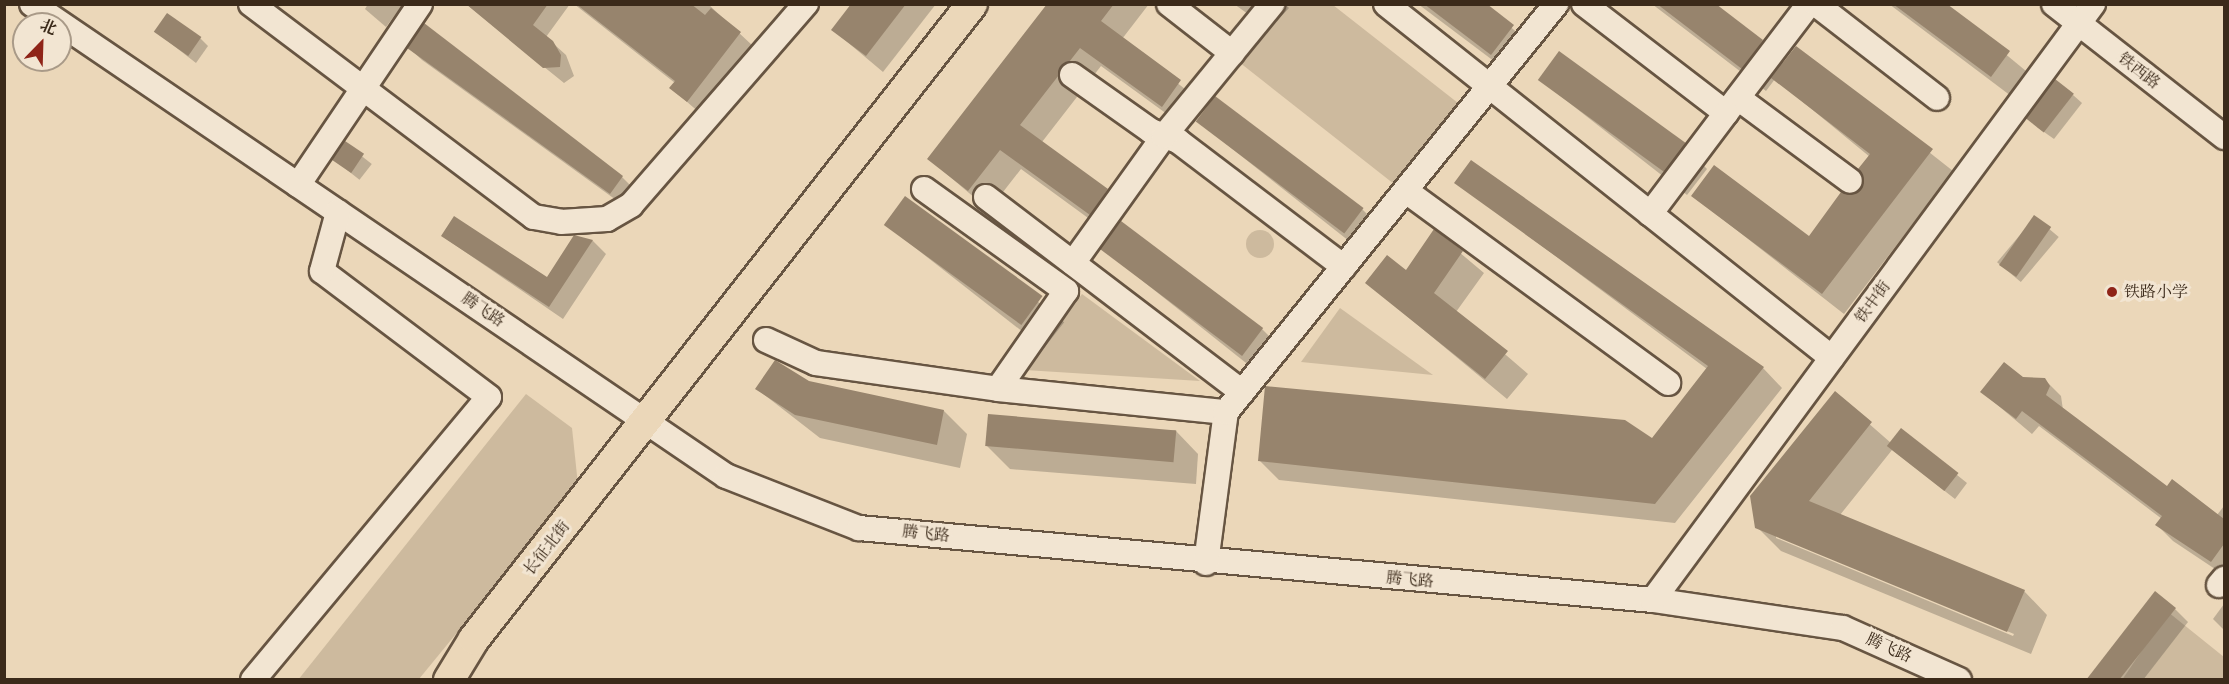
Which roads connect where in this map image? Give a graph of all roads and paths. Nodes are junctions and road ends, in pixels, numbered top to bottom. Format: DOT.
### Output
graph roads {
  1 [pos="32,4"];
  2 [pos="251,4"];
  3 [pos="420,4"];
  4 [pos="806,4"];
  5 [pos="972,4"];
  6 [pos="1169,4"];
  7 [pos="1272,4"];
  8 [pos="1386,4"];
  9 [pos="1556,4"];
  10 [pos="1584,4"];
  11 [pos="1809,4"];
  12 [pos="1816,4"];
  13 [pos="2054,4"];
  14 [pos="2085,14"];
  15 [pos="1232,53"];
  16 [pos="1072,75"];
  17 [pos="363,88"];
  18 [pos="1491,88"];
  19 [pos="1937,98"];
  20 [pos="1732,105"];
  21 [pos="1164,136"];
  22 [pos="2224,137"];
  23 [pos="1850,181"];
  24 [pos="298,185"];
  25 [pos="924,189"];
  26 [pos="1406,191"];
  27 [pos="986,197"];
  28 [pos="338,212"];
  29 [pos="1650,214"];
  30 [pos="1073,263"];
  31 [pos="1344,267"];
  32 [pos="766,340"];
  33 [pos="1832,357"];
  34 [pos="1668,383"];
  35 [pos="998,389"];
  36 [pos="1242,392"];
  37 [pos="1226,412"];
  38 [pos="649,420"];
  39 [pos="1206,562"];
  40 [pos="1653,600"];
  41 [pos="253,680"];
  42 [pos="449,680"];
  43 [pos="1959,680"];
  1 -- 24 [label="street, 腾飞路"];
  2 -- 17 [label="street"];
  3 -- 17 [label="street"];
  4 -- 17 [label="street"];
  5 -- 38 [label="main road, 长征北街"];
  6 -- 15 [label="street"];
  7 -- 15 [label="street"];
  8 -- 18 [label="street"];
  9 -- 18 [label="street"];
  10 -- 20 [label="street"];
  11 -- 20 [label="street"];
  12 -- 19 [label="street"];
  13 -- 14 [label="street, 铁西路"];
  14 -- 22 [label="street, 铁西路"];
  14 -- 33 [label="street, 铁中街"];
  15 -- 21 [label="street"];
  16 -- 21 [label="street"];
  17 -- 24 [label="street"];
  18 -- 26 [label="street"];
  18 -- 29 [label="street"];
  20 -- 23 [label="street"];
  20 -- 29 [label="street"];
  21 -- 30 [label="street"];
  21 -- 31 [label="street"];
  24 -- 28 [label="street, 腾飞路"];
  25 -- 35 [label="street"];
  26 -- 31 [label="street"];
  26 -- 34 [label="street"];
  27 -- 30 [label="street"];
  28 -- 38 [label="street, 腾飞路"];
  28 -- 41 [label="street"];
  29 -- 33 [label="street"];
  30 -- 36 [label="street"];
  31 -- 36 [label="street"];
  32 -- 35 [label="street"];
  33 -- 40 [label="street, 铁中街"];
  35 -- 37 [label="street"];
  36 -- 37 [label="street"];
  37 -- 39 [label="street"];
  38 -- 39 [label="street, 腾飞路"];
  38 -- 42 [label="main road, 长征北街"];
  39 -- 40 [label="street, 腾飞路"];
  40 -- 43 [label="street, 腾飞路"];
}
